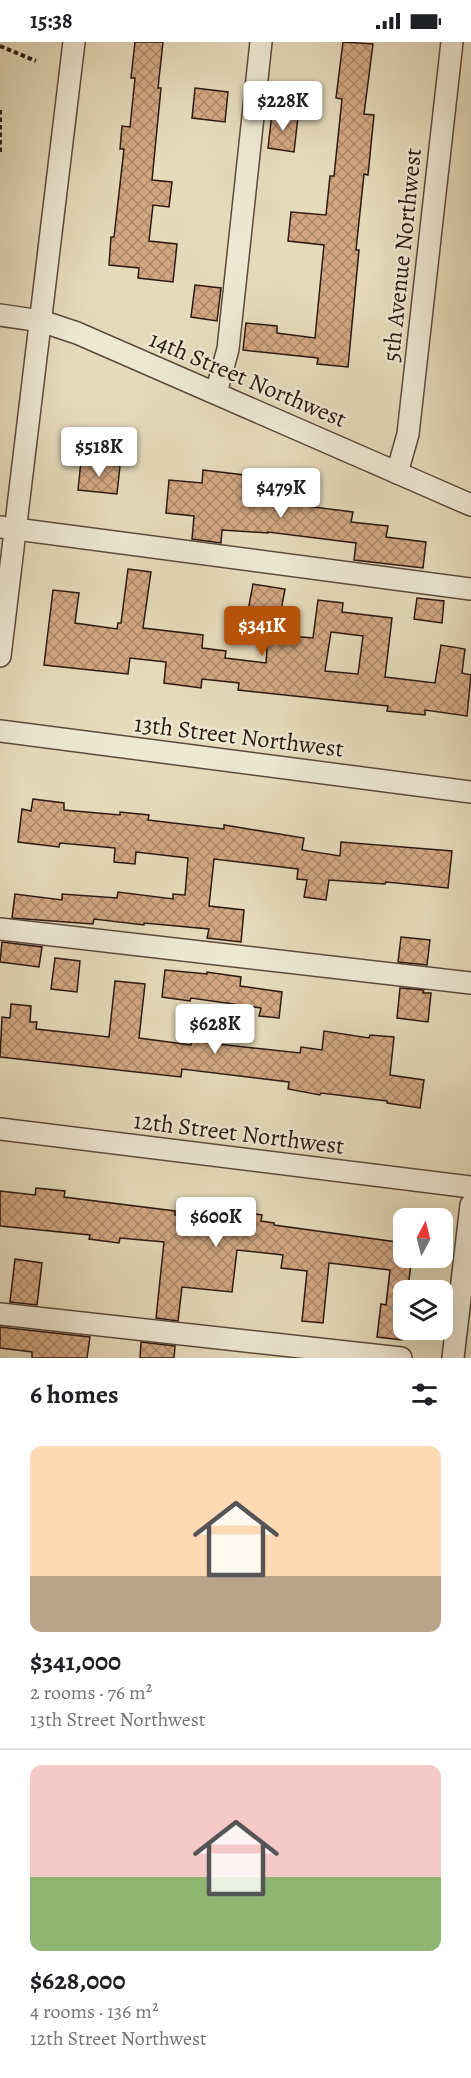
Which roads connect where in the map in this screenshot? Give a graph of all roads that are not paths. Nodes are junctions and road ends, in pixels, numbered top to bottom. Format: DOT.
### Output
graph roads {
  1 [pos="71,42"];
  2 [pos="261,42"];
  3 [pos="452,42"];
  4 [pos="0,315"];
  5 [pos="41,321"];
  6 [pos="216,393"];
  7 [pos="397,473"];
  8 [pos="471,505"];
  9 [pos="8,528"];
  10 [pos="471,589"];
  11 [pos="0,656"];
  12 [pos="0,731"];
  13 [pos="471,792"];
  14 [pos="0,929"];
  15 [pos="471,983"];
  16 [pos="0,1129"];
  17 [pos="471,1187"];
  18 [pos="471,1205"];
  19 [pos="0,1314"];
  20 [pos="400,1358"];
  21 [pos="453,1358"];
  1 -- 5 [label="street"];
  2 -- 6 [label="street"];
  3 -- 7 [label="street, 5th Avenue Northwest"];
  4 -- 5 [label="street, 14th Street Northwest"];
  5 -- 6 [label="street, 14th Street Northwest"];
  5 -- 9 [label="street"];
  6 -- 7 [label="street, 14th Street Northwest"];
  7 -- 8 [label="street, 14th Street Northwest"];
  9 -- 10 [label="street"];
  9 -- 11 [label="street"];
  12 -- 13 [label="street, 13th Street Northwest"];
  14 -- 15 [label="street"];
  16 -- 17 [label="street, 12th Street Northwest"];
  18 -- 21 [label="street"];
  19 -- 20 [label="street"];
}
